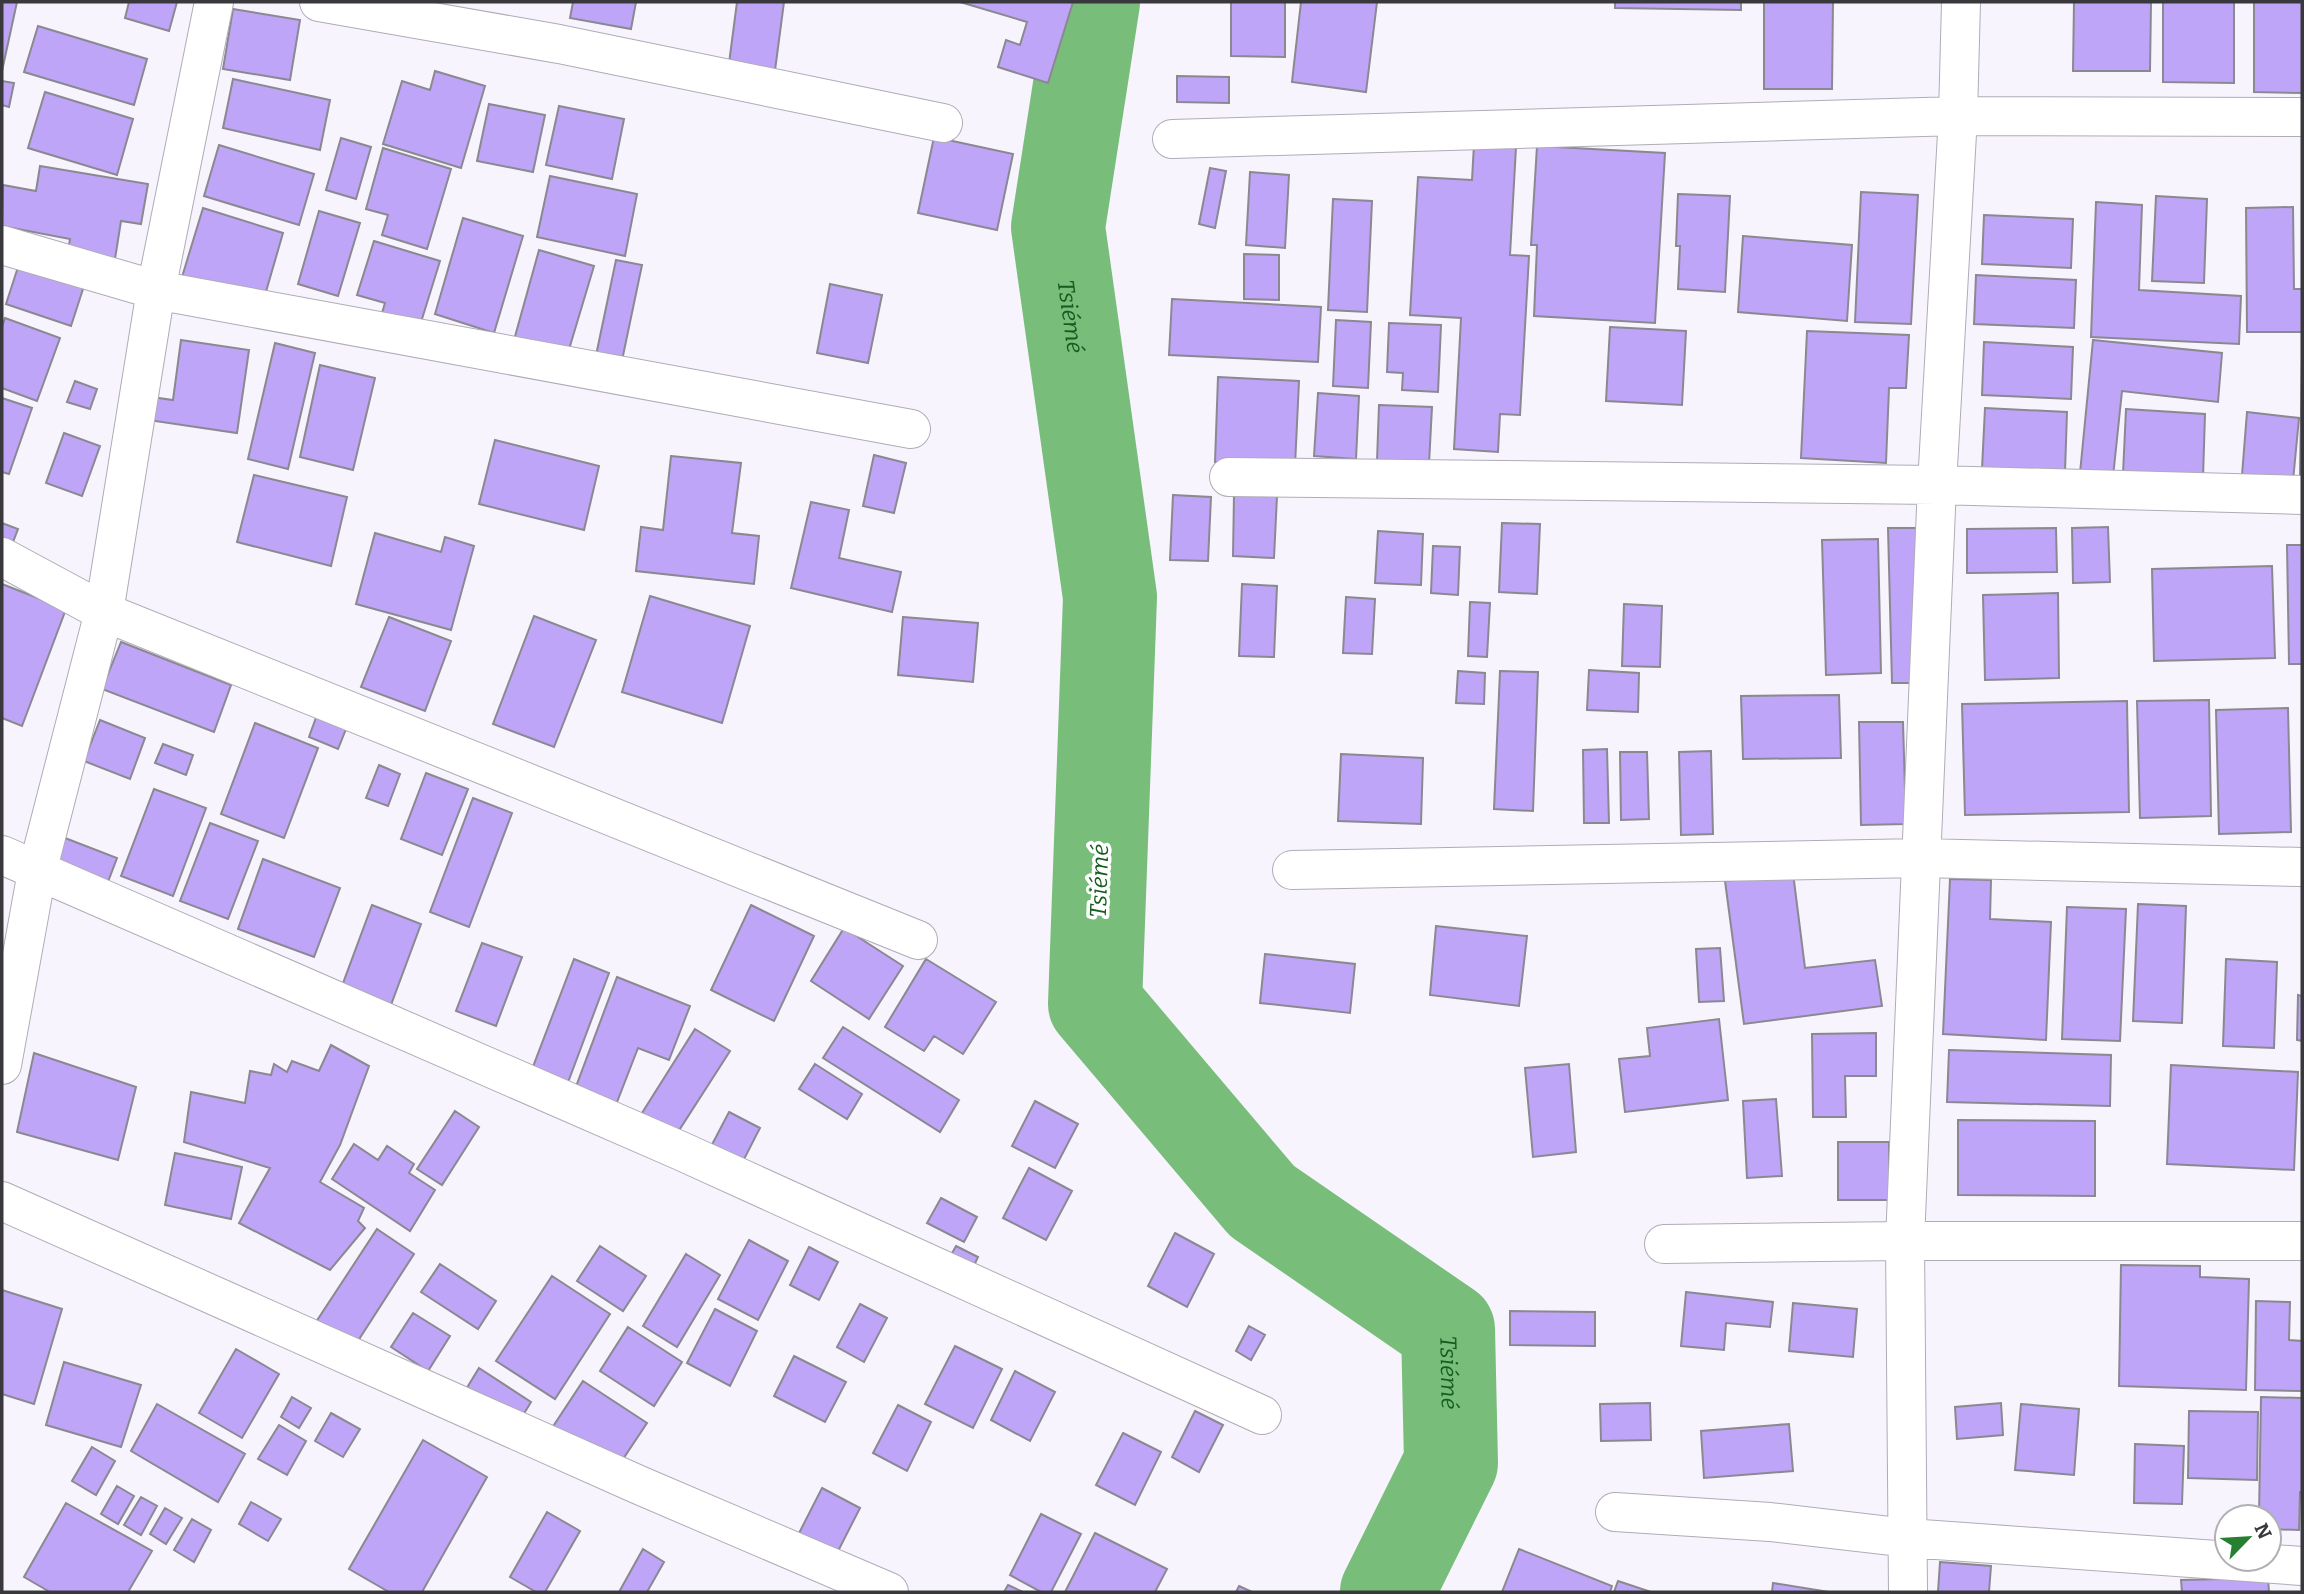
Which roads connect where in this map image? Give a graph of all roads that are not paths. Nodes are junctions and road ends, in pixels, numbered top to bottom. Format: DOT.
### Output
graph roads {
  1 [pos="214,2"];
  2 [pos="319,2"];
  3 [pos="1961,2"];
  4 [pos="1958,116"];
  5 [pos="2302,117"];
  6 [pos="943,122"];
  7 [pos="1171,139"];
  8 [pos="2,245"];
  9 [pos="156,290"];
  10 [pos="911,429"];
  11 [pos="1229,477"];
  12 [pos="1937,485"];
  13 [pos="2302,495"];
  14 [pos="2,558"];
  15 [pos="104,612"];
  16 [pos="2,855"];
  17 [pos="1921,858"];
  18 [pos="2302,867"];
  19 [pos="1292,870"];
  20 [pos="37,872"];
  21 [pos="918,940"];
  22 [pos="2,1065"];
  23 [pos="2,1201"];
  24 [pos="1905,1241"];
  25 [pos="2302,1241"];
  26 [pos="1664,1244"];
  27 [pos="1262,1415"];
  28 [pos="1615,1512"];
  29 [pos="1908,1538"];
  30 [pos="2302,1566"];
  31 [pos="889,1592"];
  32 [pos="1908,1592"];
  1 -- 9 [label="street"];
  2 -- 6 [label="street"];
  3 -- 4 [label="street"];
  4 -- 5 [label="street"];
  4 -- 7 [label="street"];
  4 -- 12 [label="street"];
  8 -- 9 [label="street"];
  9 -- 10 [label="street"];
  9 -- 15 [label="street"];
  11 -- 12 [label="street"];
  12 -- 13 [label="street"];
  12 -- 17 [label="street"];
  14 -- 15 [label="street"];
  15 -- 20 [label="street"];
  15 -- 21 [label="street"];
  16 -- 20 [label="street"];
  17 -- 18 [label="street"];
  17 -- 19 [label="street"];
  17 -- 24 [label="street"];
  20 -- 22 [label="street"];
  20 -- 27 [label="street"];
  23 -- 31 [label="street"];
  24 -- 25 [label="street"];
  24 -- 26 [label="street"];
  24 -- 29 [label="street"];
  28 -- 29 [label="street"];
  29 -- 30 [label="street"];
  29 -- 32 [label="street"];
}
